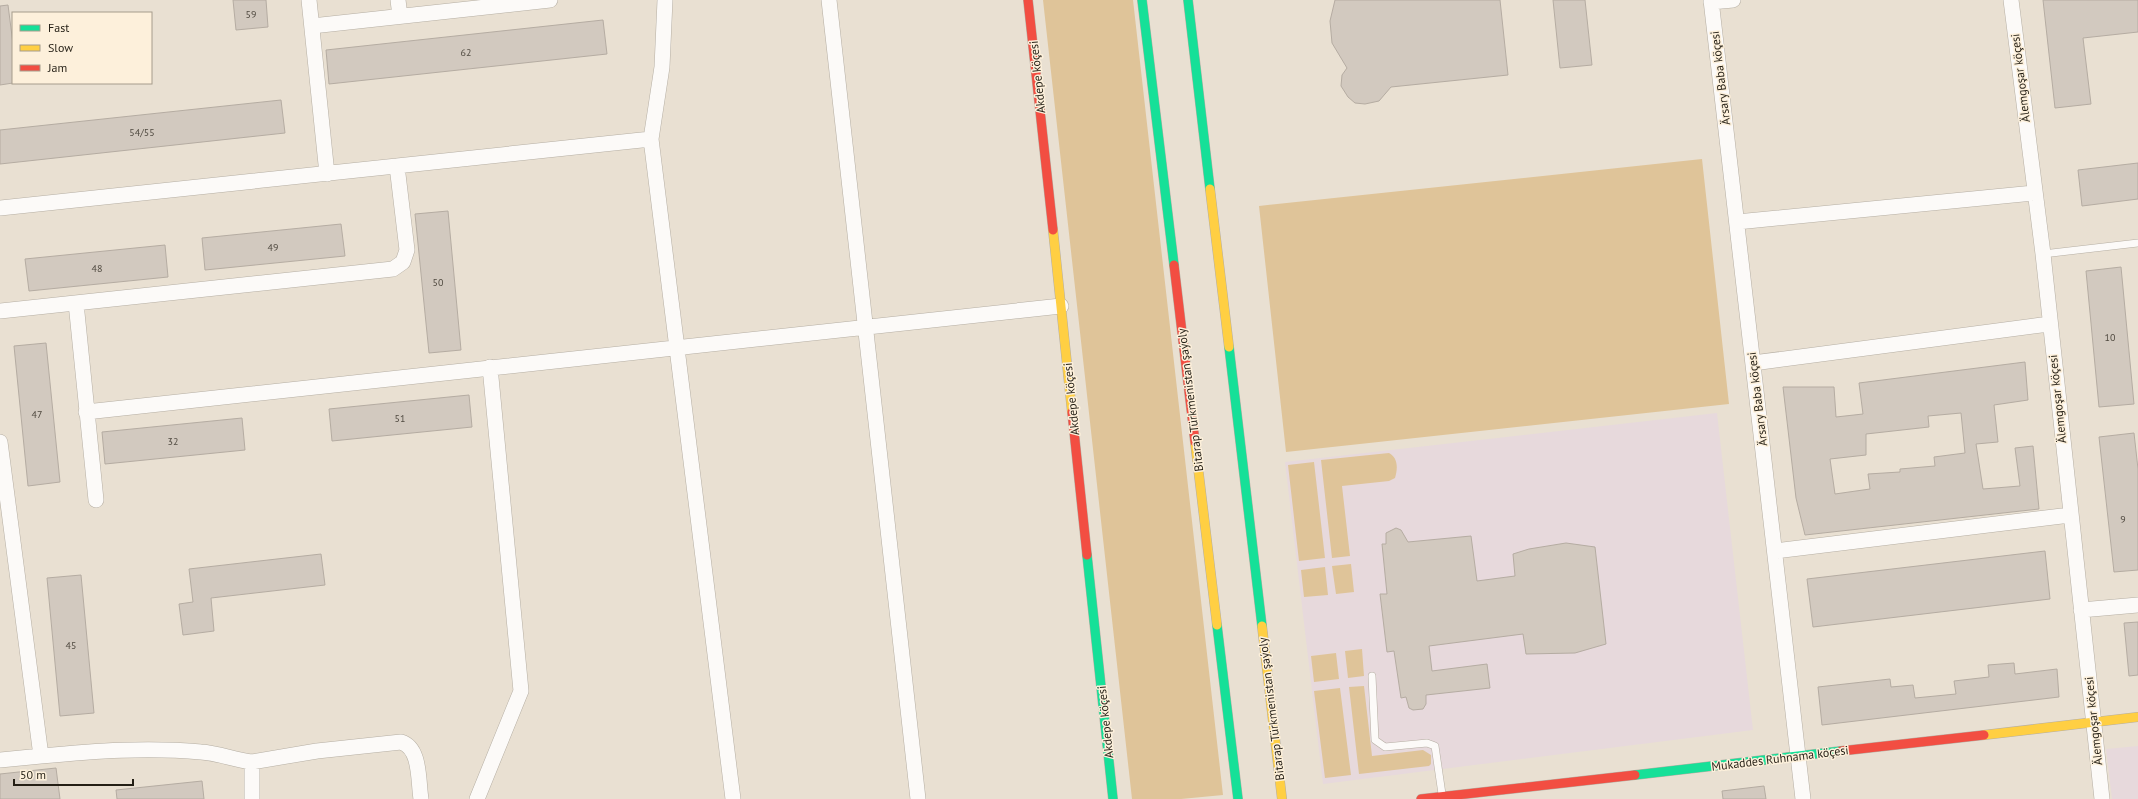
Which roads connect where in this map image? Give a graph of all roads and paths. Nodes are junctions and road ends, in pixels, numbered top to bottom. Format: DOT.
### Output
graph roads {
  1 [pos="309,0"];
  2 [pos="398,0"];
  3 [pos="550,0"];
  4 [pos="664,0"];
  5 [pos="828,0"];
  6 [pos="1028,0"];
  7 [pos="1142,0"];
  8 [pos="1188,0"];
  9 [pos="1733,0"];
  10 [pos="2011,0"];
  11 [pos="1711,1"];
  12 [pos="400,16"];
  13 [pos="312,26"];
  14 [pos="651,139"];
  15 [pos="397,166"];
  16 [pos="327,174"];
  17 [pos="2034,193"];
  18 [pos="0,208"];
  19 [pos="1737,222"];
  20 [pos="2138,243"];
  21 [pos="2042,254"];
  22 [pos="76,303"];
  23 [pos="1061,306"];
  24 [pos="0,311"];
  25 [pos="2049,324"];
  26 [pos="866,327"];
  27 [pos="677,347"];
  28 [pos="1753,363"];
  29 [pos="490,367"];
  30 [pos="86,412"];
  31 [pos="0,442"];
  32 [pos="96,500"];
  33 [pos="2070,515"];
  34 [pos="5,525"];
  35 [pos="1775,551"];
  36 [pos="2138,604"];
  37 [pos="2081,610"];
  38 [pos="1372,676"];
  39 [pos="2138,717"];
  40 [pos="2093,722"];
  41 [pos="41,756"];
  42 [pos="1798,756"];
  43 [pos="0,760"];
  44 [pos="252,762"];
  45 [pos="1443,796"];
  46 [pos="252,799"];
  47 [pos="421,799"];
  48 [pos="477,799"];
  49 [pos="733,799"];
  50 [pos="918,799"];
  51 [pos="1113,799"];
  52 [pos="1238,799"];
  53 [pos="1282,799"];
  54 [pos="1421,799"];
  55 [pos="1803,799"];
  56 [pos="2102,799"];
  1 -- 13 [label="street"];
  2 -- 12 [label="street"];
  3 -- 12 [label="street"];
  4 -- 14 [label="street"];
  5 -- 26 [label="street"];
  6 -- 23 [label="main road, Akdepe köçesi"];
  7 -- 52 [label="main road, Bitarap Türkmenistan şaýoly"];
  8 -- 53 [label="main road, Bitarap Türkmenistan şaýoly"];
  9 -- 11 [label="street"];
  10 -- 17 [label="street, Älemgoşar köçesi"];
  11 -- 19 [label="street, Ärsary Baba köçesi"];
  12 -- 13 [label="street"];
  13 -- 16 [label="street"];
  14 -- 15 [label="street"];
  14 -- 27 [label="street"];
  15 -- 16 [label="street"];
  15 -- 22 [label="street"];
  16 -- 18 [label="street"];
  17 -- 19 [label="street"];
  17 -- 21 [label="street, Älemgoşar köçesi"];
  19 -- 28 [label="street, Ärsary Baba köçesi"];
  20 -- 21 [label="lane"];
  21 -- 25 [label="street, Älemgoşar köçesi"];
  22 -- 24 [label="street"];
  22 -- 30 [label="street"];
  23 -- 26 [label="street"];
  23 -- 51 [label="main road, Akdepe köçesi"];
  25 -- 28 [label="street"];
  25 -- 33 [label="street, Älemgoşar köçesi"];
  26 -- 27 [label="street"];
  26 -- 50 [label="street"];
  27 -- 29 [label="street"];
  27 -- 49 [label="street"];
  28 -- 35 [label="street, Ärsary Baba köçesi"];
  29 -- 30 [label="street"];
  29 -- 48 [label="street"];
  30 -- 32 [label="street"];
  31 -- 34 [label="street"];
  33 -- 35 [label="street"];
  33 -- 37 [label="street, Älemgoşar köçesi"];
  34 -- 41 [label="street"];
  35 -- 42 [label="street, Ärsary Baba köçesi"];
  36 -- 37 [label="street"];
  37 -- 40 [label="street, Älemgoşar köçesi"];
  38 -- 45 [label="lane"];
  39 -- 40 [label="main road, Mukaddes Ruhnama köçesi"];
  40 -- 42 [label="main road, Mukaddes Ruhnama köçesi"];
  40 -- 56 [label="street, Älemgoşar köçesi"];
  41 -- 43 [label="street"];
  41 -- 44 [label="street"];
  42 -- 45 [label="main road, Mukaddes Ruhnama köçesi"];
  42 -- 55 [label="street, Ärsary Baba köçesi"];
  44 -- 46 [label="street"];
  44 -- 47 [label="street"];
  45 -- 54 [label="main road, Mukaddes Ruhnama köçesi"];
}
